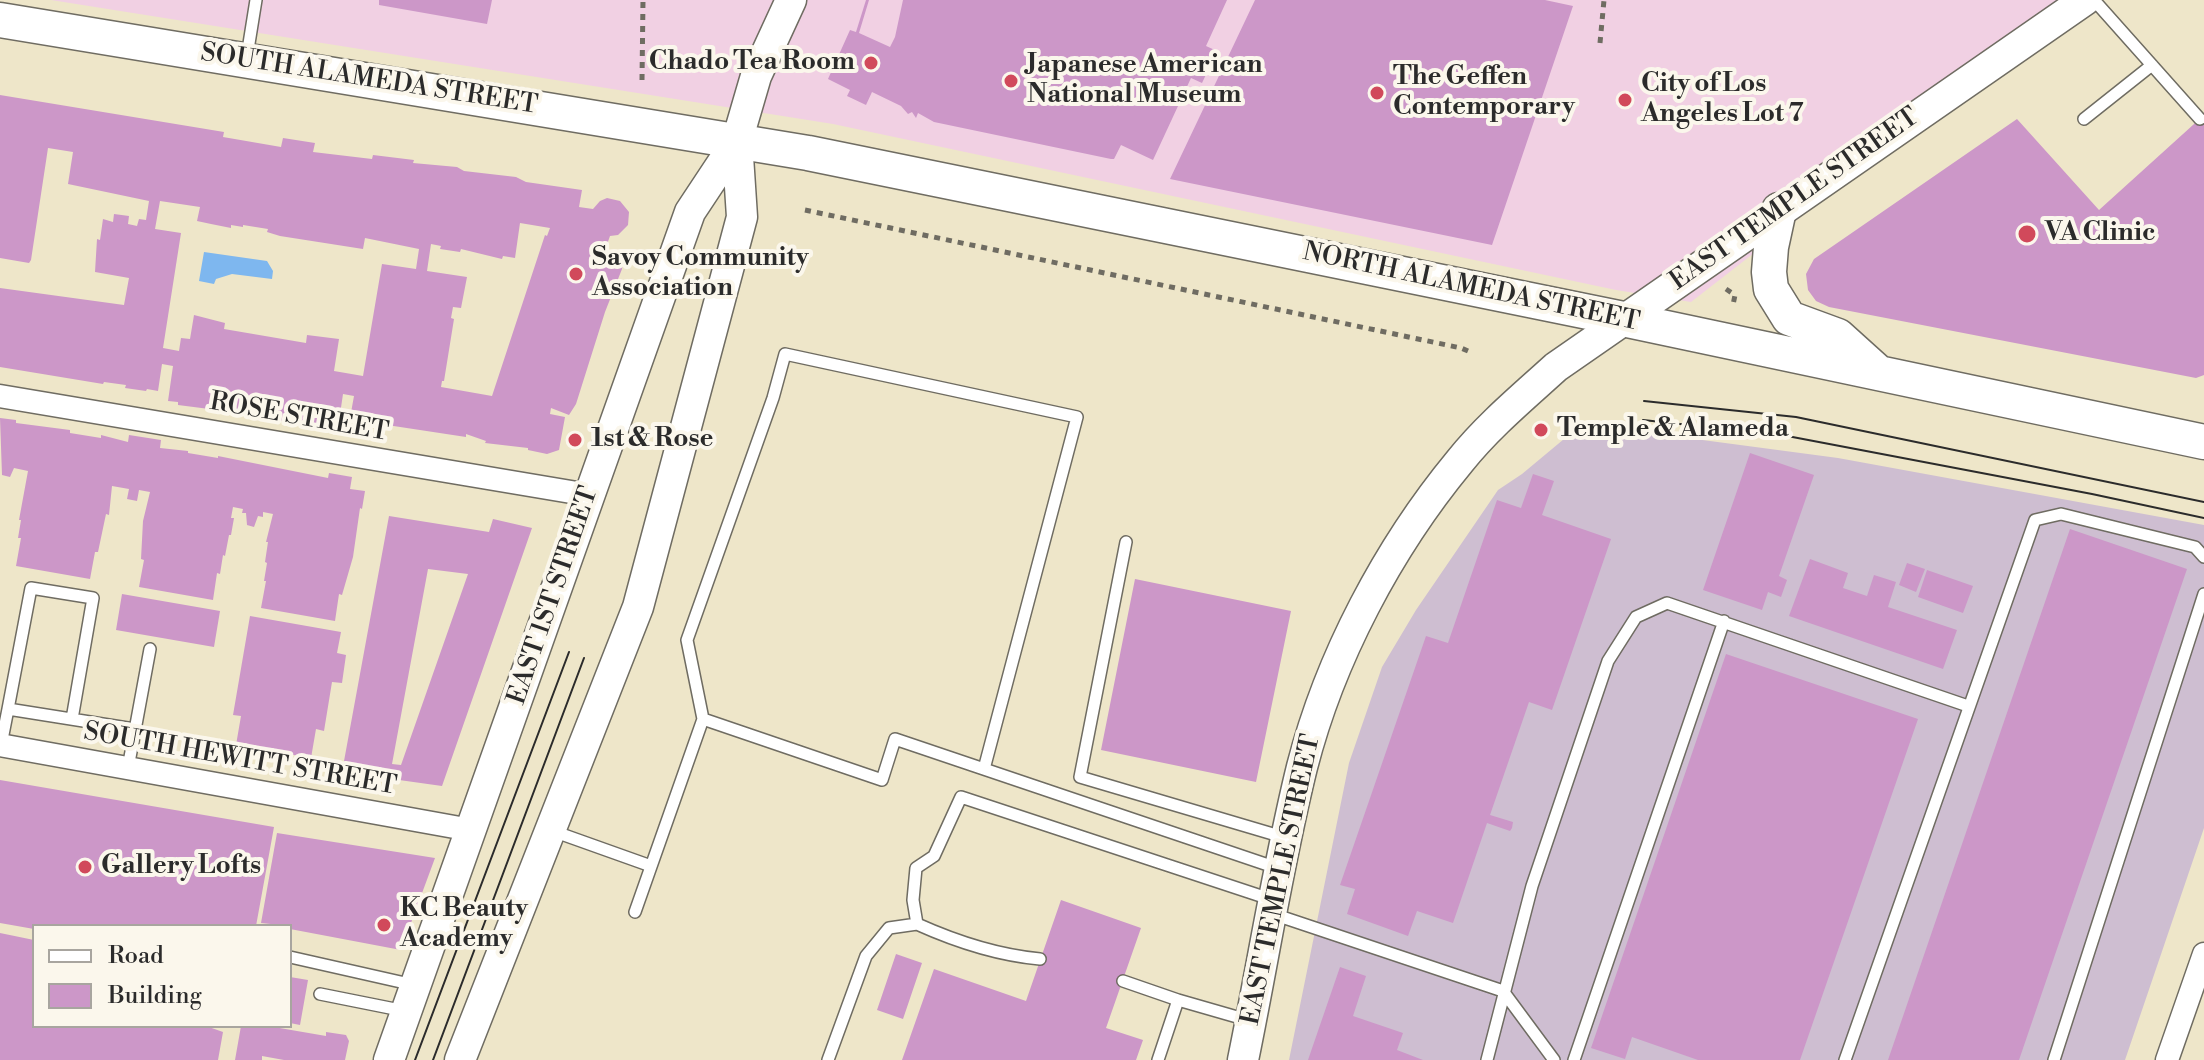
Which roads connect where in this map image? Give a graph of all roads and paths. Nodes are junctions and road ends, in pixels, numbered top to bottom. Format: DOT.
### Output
graph roads {
  1 [pos="256,0"];
  2 [pos="643,0"];
  3 [pos="791,0"];
  4 [pos="1604,0"];
  5 [pos="2085,0"];
  6 [pos="2094,0"];
  7 [pos="0,20"];
  8 [pos="1600,43"];
  9 [pos="246,60"];
  10 [pos="2152,65"];
  11 [pos="642,80"];
  12 [pos="2084,119"];
  13 [pos="2200,119"];
  14 [pos="737,141"];
  15 [pos="805,210"];
  16 [pos="1779,210"];
  17 [pos="1726,289"];
  18 [pos="1733,305"];
  19 [pos="1623,319"];
  20 [pos="1468,351"];
  21 [pos="1879,374"];
  22 [pos="0,396"];
  23 [pos="2204,442"];
  24 [pos="589,495"];
  25 [pos="1126,542"];
  26 [pos="2204,557"];
  27 [pos="2204,594"];
  28 [pos="1724,621"];
  29 [pos="150,649"];
  30 [pos="1968,706"];
  31 [pos="8,709"];
  32 [pos="72,719"];
  33 [pos="703,719"];
  34 [pos="134,729"];
  35 [pos="1,745"];
  36 [pos="128,768"];
  37 [pos="984,769"];
  38 [pos="471,830"];
  39 [pos="550,830"];
  40 [pos="1287,838"];
  41 [pos="651,866"];
  42 [pos="1280,869"];
  43 [pos="1274,907"];
  44 [pos="635,912"];
  45 [pos="917,924"];
  46 [pos="2204,954"];
  47 [pos="292,958"];
  48 [pos="1040,959"];
  49 [pos="1123,981"];
  50 [pos="1503,991"];
  51 [pos="320,994"];
  52 [pos="410,998"];
  53 [pos="1178,1000"];
  54 [pos="1251,1021"];
  55 [pos="389,1060"];
  56 [pos="460,1060"];
  57 [pos="828,1060"];
  58 [pos="1158,1060"];
  59 [pos="1243,1060"];
  60 [pos="1487,1060"];
  61 [pos="1554,1060"];
  62 [pos="1574,1060"];
  63 [pos="1845,1060"];
  64 [pos="2054,1060"];
  65 [pos="2167,1060"];
  1 -- 9 [label="lane"];
  2 -- 11 [label="path"];
  3 -- 14 [label="main road, EAST 1ST STREET"];
  4 -- 8 [label="path"];
  5 -- 16 [label="main road, EAST TEMPLE STREET"];
  6 -- 10 [label="lane"];
  7 -- 9 [label="main road, SOUTH ALAMEDA STREET"];
  9 -- 14 [label="main road, SOUTH ALAMEDA STREET"];
  10 -- 12 [label="lane"];
  10 -- 13 [label="lane"];
  14 -- 19 [label="main road, NORTH ALAMEDA STREET"];
  14 -- 24 [label="main road, EAST 1ST STREET"];
  14 -- 39 [label="main road, EAST 1ST STREET"];
  15 -- 20 [label="path"];
  16 -- 19 [label="main road, EAST TEMPLE STREET"];
  16 -- 21 [label="main road"];
  17 -- 18 [label="path"];
  19 -- 21 [label="main road, NORTH ALAMEDA STREET"];
  19 -- 40 [label="main road, EAST TEMPLE STREET"];
  21 -- 23 [label="main road, NORTH ALAMEDA STREET"];
  22 -- 24 [label="street, ROSE STREET"];
  24 -- 38 [label="main road, EAST 1ST STREET"];
  25 -- 40 [label="lane"];
  26 -- 30 [label="lane"];
  27 -- 64 [label="lane"];
  28 -- 30 [label="lane"];
  28 -- 50 [label="lane"];
  28 -- 62 [label="lane"];
  29 -- 34 [label="lane"];
  30 -- 63 [label="lane"];
  31 -- 32 [label="lane"];
  31 -- 32 [label="lane"];
  31 -- 35 [label="lane"];
  32 -- 34 [label="lane"];
  33 -- 37 [label="lane"];
  33 -- 37 [label="lane"];
  33 -- 41 [label="lane"];
  34 -- 36 [label="lane"];
  35 -- 36 [label="street, SOUTH HEWITT STREET"];
  36 -- 38 [label="street, SOUTH HEWITT STREET"];
  37 -- 42 [label="lane"];
  38 -- 52 [label="main road, EAST 1ST STREET"];
  39 -- 41 [label="lane"];
  39 -- 56 [label="main road, EAST 1ST STREET"];
  40 -- 42 [label="main road, EAST TEMPLE STREET"];
  41 -- 44 [label="lane"];
  42 -- 43 [label="main road, EAST TEMPLE STREET"];
  43 -- 45 [label="lane"];
  43 -- 50 [label="lane"];
  43 -- 54 [label="main road, EAST TEMPLE STREET"];
  45 -- 48 [label="lane"];
  45 -- 57 [label="lane"];
  46 -- 65 [label="street"];
  47 -- 52 [label="lane"];
  49 -- 53 [label="lane"];
  50 -- 60 [label="lane"];
  50 -- 61 [label="lane"];
  51 -- 52 [label="lane"];
  52 -- 55 [label="main road, EAST 1ST STREET"];
  53 -- 54 [label="lane"];
  53 -- 58 [label="lane"];
  54 -- 59 [label="main road, EAST TEMPLE STREET"];
}
